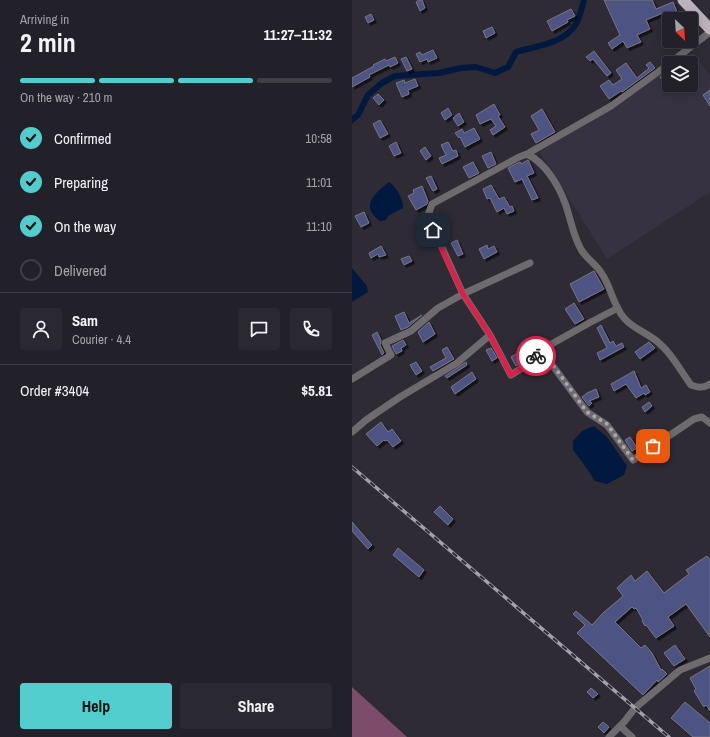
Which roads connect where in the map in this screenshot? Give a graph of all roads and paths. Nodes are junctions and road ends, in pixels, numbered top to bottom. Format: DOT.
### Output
graph roads {
  1 [pos="683,0"];
  2 [pos="710,29"];
  3 [pos="710,32"];
  4 [pos="679,56"];
  5 [pos="662,69"];
  6 [pos="527,154"];
  7 [pos="530,263"];
  8 [pos="463,294"];
  9 [pos="618,308"];
  10 [pos="490,335"];
  11 [pos="542,350"];
  12 [pos="352,379"];
  13 [pos="710,384"];
  14 [pos="710,423"];
  15 [pos="352,432"];
  16 [pos="710,658"];
  17 [pos="620,726"];
  18 [pos="609,737"];
  19 [pos="632,737"];
  1 -- 2 [label="highway"];
  3 -- 4 [label="street"];
  5 -- 6 [label="street"];
  6 -- 8 [label="street"];
  6 -- 9 [label="street"];
  7 -- 8 [label="street"];
  8 -- 10 [label="street"];
  8 -- 12 [label="street"];
  9 -- 11 [label="street"];
  9 -- 13 [label="street"];
  10 -- 11 [label="street"];
  10 -- 15 [label="street"];
  11 -- 14 [label="street"];
  16 -- 17 [label="street"];
  17 -- 18 [label="street"];
  17 -- 19 [label="street"];
}
